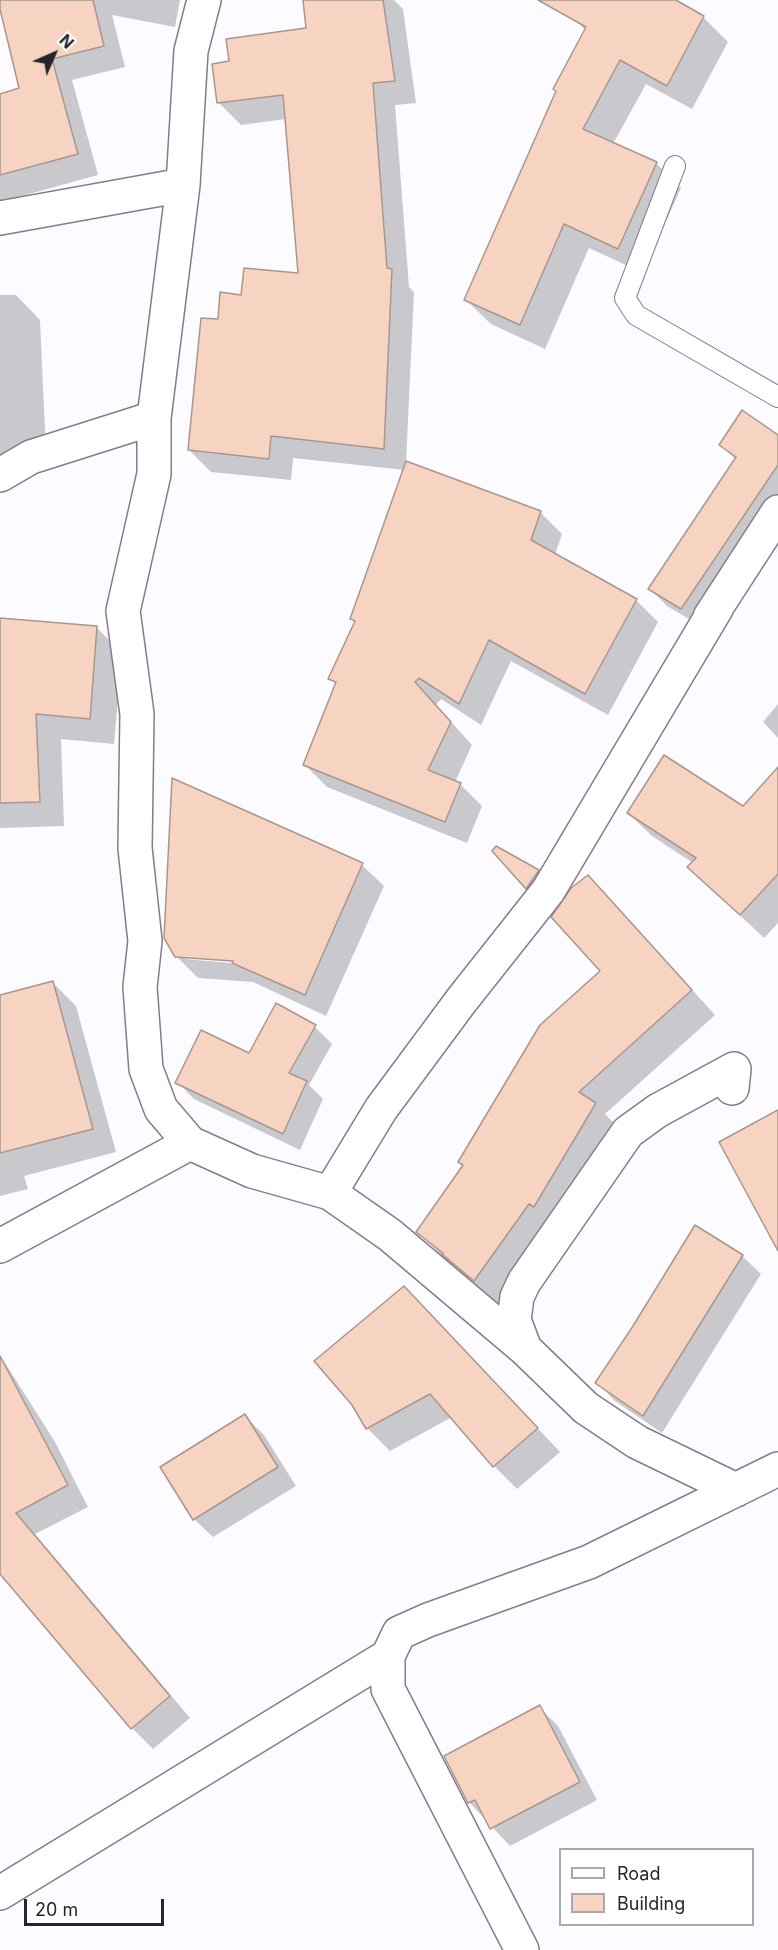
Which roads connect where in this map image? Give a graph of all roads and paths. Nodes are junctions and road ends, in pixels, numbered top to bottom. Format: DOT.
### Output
graph roads {
  1 [pos="204,0"];
  2 [pos="675,166"];
  3 [pos="183,185"];
  4 [pos="0,218"];
  5 [pos="778,397"];
  6 [pos="154,418"];
  7 [pos="0,475"];
  8 [pos="778,512"];
  9 [pos="732,1088"];
  10 [pos="190,1143"];
  11 [pos="330,1193"];
  12 [pos="0,1246"];
  13 [pos="525,1349"];
  14 [pos="778,1469"];
  15 [pos="736,1490"];
  16 [pos="388,1656"];
  17 [pos="0,1893"];
  18 [pos="522,1950"];
  1 -- 3 [label="street"];
  2 -- 5 [label="lane"];
  3 -- 4 [label="street"];
  3 -- 6 [label="street"];
  6 -- 7 [label="street"];
  6 -- 10 [label="street"];
  8 -- 11 [label="street"];
  9 -- 13 [label="street"];
  10 -- 11 [label="street"];
  10 -- 12 [label="street"];
  11 -- 13 [label="street"];
  13 -- 15 [label="street"];
  14 -- 15 [label="street"];
  15 -- 16 [label="street"];
  16 -- 17 [label="street"];
  16 -- 18 [label="street"];
}
